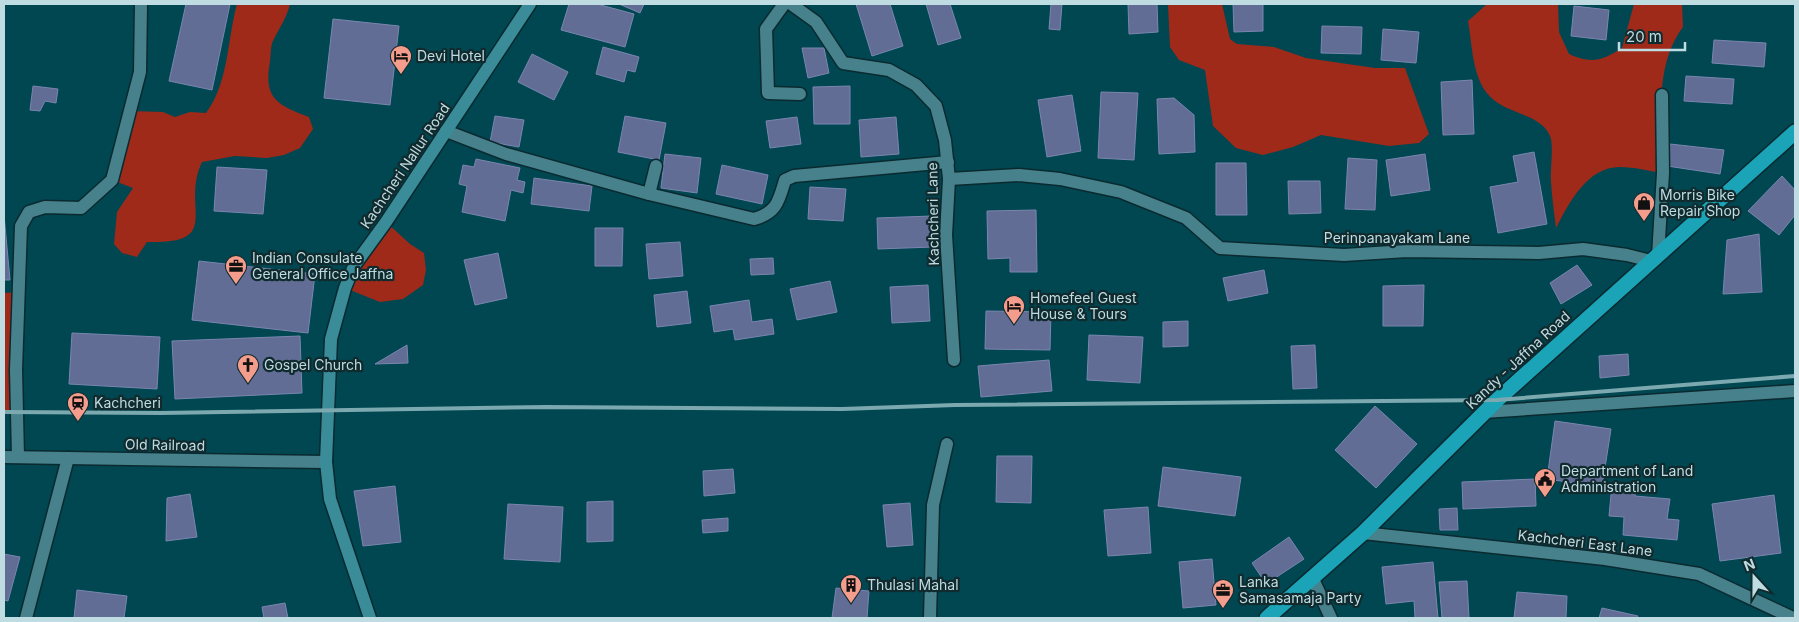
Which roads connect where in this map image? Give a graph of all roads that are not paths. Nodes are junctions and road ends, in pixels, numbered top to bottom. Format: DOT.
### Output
graph roads {
  1 [pos="141,4"];
  2 [pos="530,4"];
  3 [pos="784,4"];
  4 [pos="791,4"];
  5 [pos="800,94"];
  6 [pos="1662,95"];
  7 [pos="446,131"];
  8 [pos="1795,132"];
  9 [pos="948,162"];
  10 [pos="656,166"];
  11 [pos="949,179"];
  12 [pos="649,194"];
  13 [pos="1654,259"];
  14 [pos="954,360"];
  15 [pos="1795,391"];
  16 [pos="1484,412"];
  17 [pos="946,444"];
  18 [pos="4,457"];
  19 [pos="18,457"];
  20 [pos="68,458"];
  21 [pos="326,462"];
  22 [pos="1362,533"];
  23 [pos="1312,577"];
  24 [pos="26,618"];
  25 [pos="370,618"];
  26 [pos="930,618"];
  27 [pos="1267,618"];
  28 [pos="1331,618"];
  29 [pos="1793,618"];
  1 -- 19 [label="street"];
  2 -- 7 [label="street, Kachcheri Nallur Road"];
  3 -- 5 [label="street"];
  4 -- 9 [label="street, Kachcheri Lane"];
  6 -- 13 [label="street"];
  7 -- 12 [label="street"];
  7 -- 21 [label="street, Kachcheri Nallur Road"];
  8 -- 13 [label="highway, Kandy - Jaffna Road"];
  9 -- 11 [label="street, Kachcheri Lane"];
  9 -- 12 [label="street"];
  10 -- 12 [label="street"];
  11 -- 13 [label="street, Perinpanayakam Lane"];
  11 -- 14 [label="street, Kachcheri Lane"];
  13 -- 16 [label="highway, Kandy - Jaffna Road"];
  15 -- 16 [label="street"];
  16 -- 22 [label="highway, Kandy - Jaffna Road"];
  17 -- 26 [label="street"];
  18 -- 19 [label="street, Old Railroad"];
  19 -- 20 [label="street, Old Railroad"];
  20 -- 21 [label="street, Old Railroad"];
  20 -- 24 [label="street"];
  21 -- 25 [label="street, Kachcheri Nallur Road"];
  22 -- 23 [label="highway, Kandy - Jaffna Road"];
  22 -- 29 [label="street, Kachcheri East Lane"];
  23 -- 27 [label="highway, Kandy - Jaffna Road"];
  23 -- 28 [label="street"];
}
